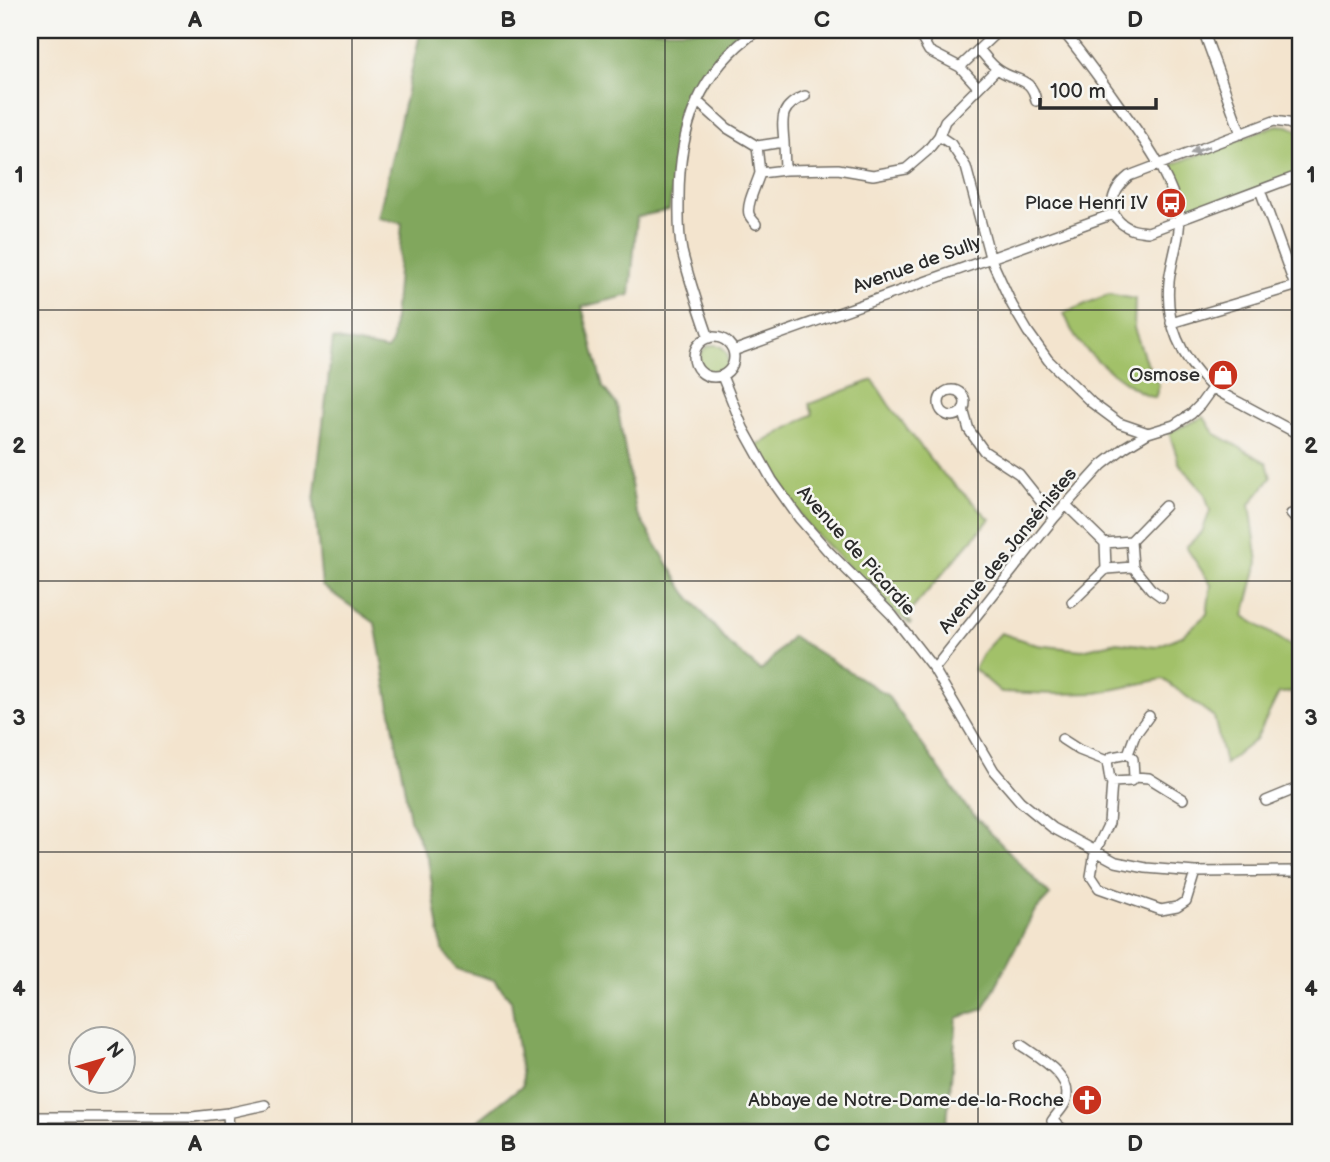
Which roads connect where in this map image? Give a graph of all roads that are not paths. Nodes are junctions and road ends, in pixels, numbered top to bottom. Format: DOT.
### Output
graph roads {
  1 [pos="758,30"];
  2 [pos="999,30"];
  3 [pos="1062,30"];
  4 [pos="1203,30"];
  5 [pos="918,32"];
  6 [pos="979,48"];
  7 [pos="960,67"];
  8 [pos="997,69"];
  9 [pos="978,87"];
  10 [pos="805,96"];
  11 [pos="697,101"];
  12 [pos="1036,101"];
  13 [pos="1300,128"];
  14 [pos="1241,134"];
  15 [pos="939,136"];
  16 [pos="785,142"];
  17 [pos="757,146"];
  18 [pos="1159,165"];
  19 [pos="785,170"];
  20 [pos="760,173"];
  21 [pos="1300,175"];
  22 [pos="1261,190"];
  23 [pos="1113,214"];
  24 [pos="1180,219"];
  25 [pos="756,224"];
  26 [pos="990,257"];
  27 [pos="1298,286"];
  28 [pos="1171,323"];
  29 [pos="709,338"];
  30 [pos="733,351"];
  31 [pos="722,376"];
  32 [pos="1213,387"];
  33 [pos="963,410"];
  34 [pos="1148,433"];
  35 [pos="1300,435"];
  36 [pos="1065,504"];
  37 [pos="1165,506"];
  38 [pos="1291,514"];
  39 [pos="1054,518"];
  40 [pos="1300,524"];
  41 [pos="1131,541"];
  42 [pos="1105,543"];
  43 [pos="1133,567"];
  44 [pos="1106,569"];
  45 [pos="1162,597"];
  46 [pos="1072,602"];
  47 [pos="934,669"];
  48 [pos="1149,716"];
  49 [pos="1062,739"];
  50 [pos="1128,754"];
  51 [pos="1107,761"];
  52 [pos="1135,777"];
  53 [pos="1112,782"];
  54 [pos="1300,788"];
  55 [pos="1183,799"];
  56 [pos="1266,801"];
  57 [pos="1095,852"];
  58 [pos="1300,871"];
  59 [pos="1195,872"];
  60 [pos="1021,1045"];
  61 [pos="265,1105"];
  62 [pos="228,1113"];
  63 [pos="30,1117"];
  64 [pos="229,1132"];
  65 [pos="1067,1132"];
  1 -- 11 [label="street"];
  2 -- 6 [label="street"];
  3 -- 18 [label="street"];
  4 -- 14 [label="street"];
  5 -- 7 [label="street"];
  6 -- 7 [label="street"];
  6 -- 8 [label="street"];
  7 -- 9 [label="street"];
  8 -- 9 [label="street"];
  8 -- 12 [label="street"];
  9 -- 15 [label="street"];
  10 -- 16 [label="street"];
  11 -- 17 [label="street"];
  11 -- 29 [label="street"];
  13 -- 14 [label="street"];
  14 -- 18 [label="street, one-way"];
  15 -- 19 [label="street"];
  15 -- 26 [label="street"];
  16 -- 17 [label="street"];
  16 -- 19 [label="street"];
  17 -- 20 [label="street"];
  18 -- 23 [label="street"];
  18 -- 24 [label="street"];
  19 -- 20 [label="street"];
  20 -- 25 [label="street"];
  21 -- 22 [label="street"];
  22 -- 24 [label="street"];
  22 -- 27 [label="street"];
  23 -- 24 [label="street"];
  23 -- 26 [label="street, Avenue de Sully"];
  24 -- 28 [label="street"];
  26 -- 30 [label="street, Avenue de Sully"];
  26 -- 34 [label="street"];
  27 -- 28 [label="street"];
  28 -- 32 [label="street"];
  29 -- 30 [label="street"];
  29 -- 31 [label="street"];
  30 -- 31 [label="street"];
  31 -- 47 [label="street, Avenue de Picardie"];
  32 -- 34 [label="street, Avenue des Jansénistes"];
  32 -- 35 [label="street"];
  33 -- 39 [label="street"];
  34 -- 36 [label="street, Avenue des Jansénistes"];
  36 -- 39 [label="street, Avenue des Jansénistes"];
  36 -- 42 [label="street"];
  37 -- 41 [label="street"];
  38 -- 40 [label="street"];
  39 -- 47 [label="street, Avenue des Jansénistes"];
  41 -- 42 [label="street"];
  41 -- 43 [label="street"];
  42 -- 44 [label="street"];
  43 -- 44 [label="street"];
  43 -- 45 [label="street"];
  44 -- 46 [label="street"];
  47 -- 57 [label="street, Avenue de Picardie"];
  48 -- 50 [label="street"];
  49 -- 51 [label="street"];
  50 -- 51 [label="street"];
  50 -- 52 [label="street"];
  51 -- 53 [label="street"];
  52 -- 53 [label="street"];
  52 -- 55 [label="street"];
  53 -- 57 [label="street"];
  54 -- 56 [label="street"];
  57 -- 59 [label="street, Avenue de Picardie"];
  57 -- 59 [label="street"];
  58 -- 59 [label="street, Avenue de Picardie"];
  60 -- 65 [label="street"];
  61 -- 62 [label="street"];
  62 -- 63 [label="street"];
  62 -- 64 [label="street"];
}
